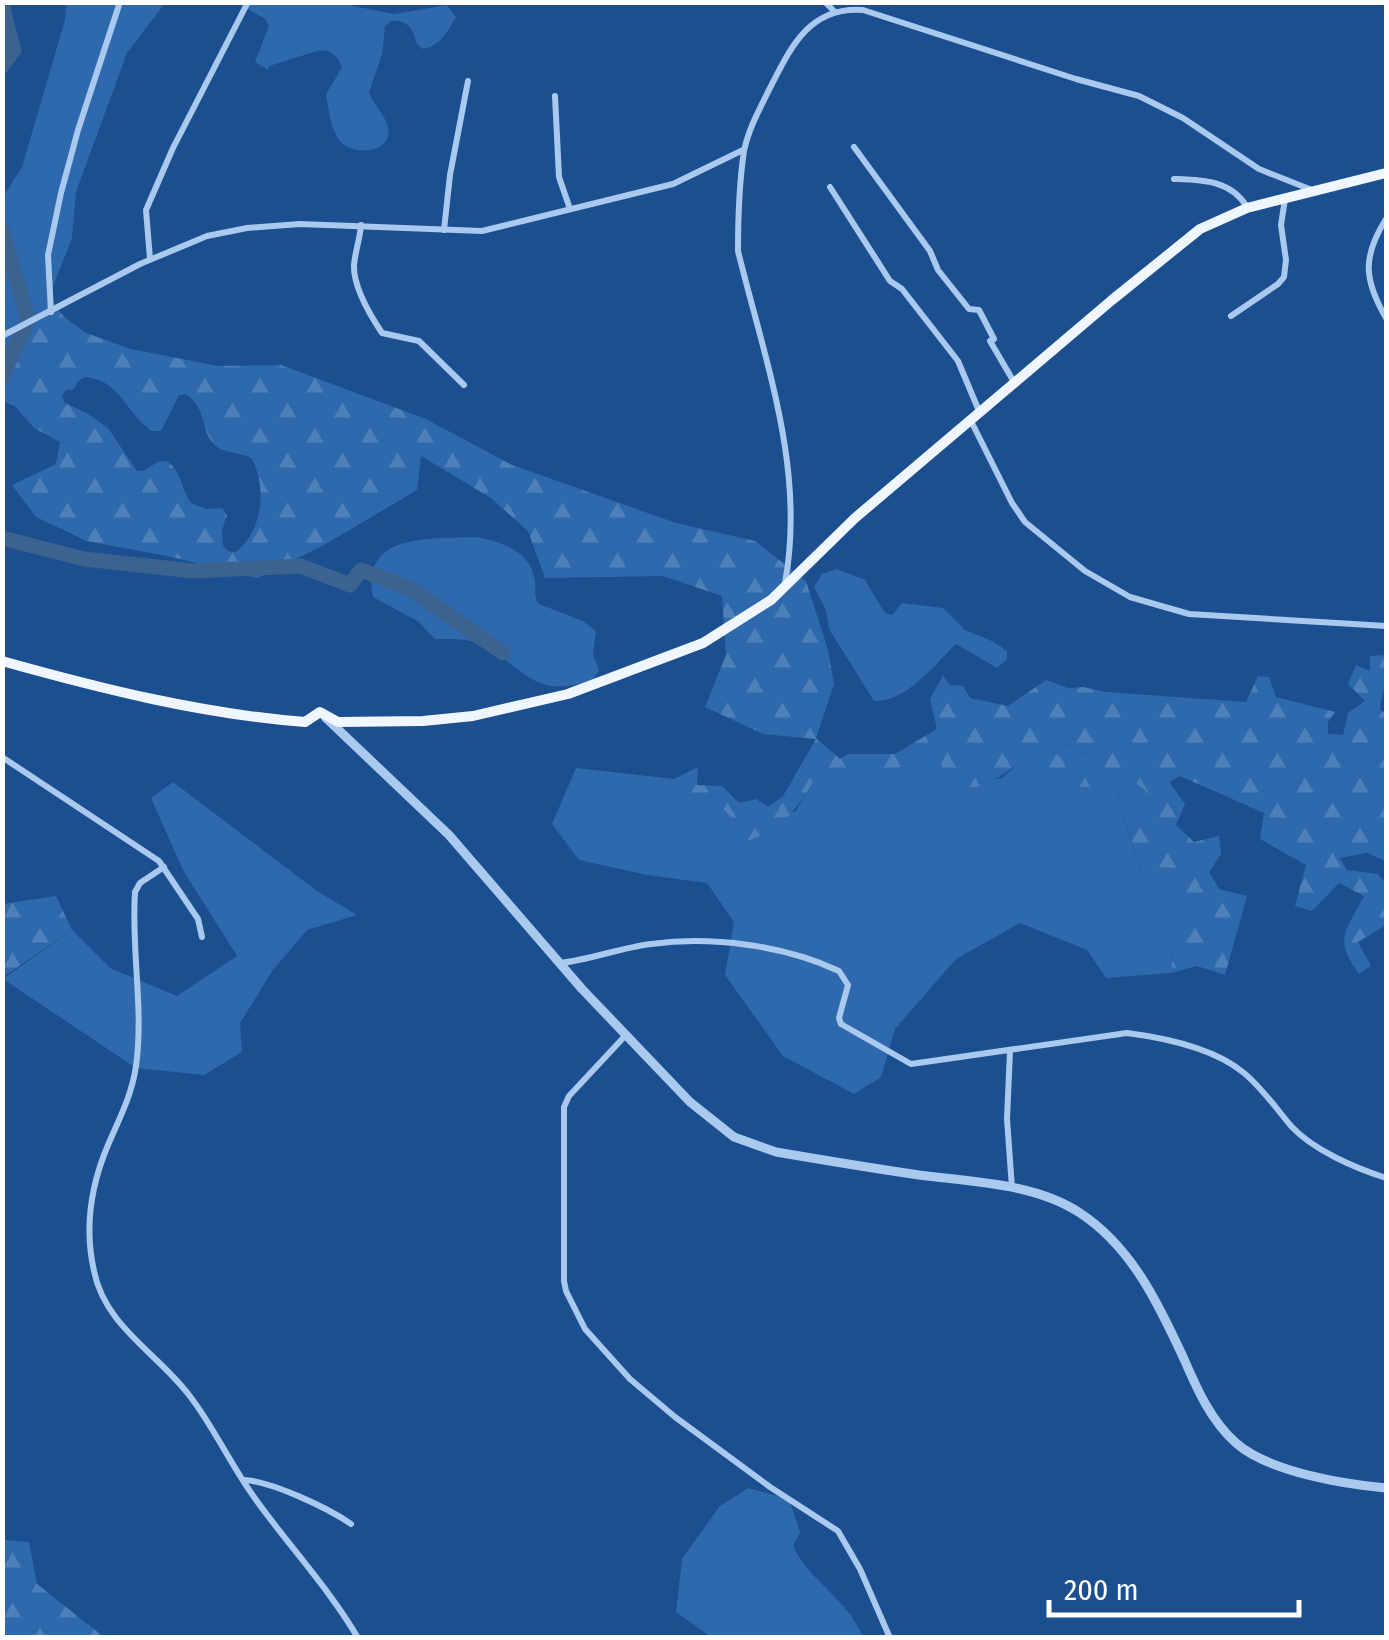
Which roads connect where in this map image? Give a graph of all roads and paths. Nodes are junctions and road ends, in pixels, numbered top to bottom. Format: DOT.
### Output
graph roads {
  1 [pos="120,2"];
  2 [pos="248,2"];
  3 [pos="825,2"];
  4 [pos="834,11"];
  5 [pos="468,81"];
  6 [pos="555,96"];
  7 [pos="854,146"];
  8 [pos="744,150"];
  9 [pos="1386,173"];
  10 [pos="1174,178"];
  11 [pos="830,187"];
  12 [pos="1313,191"];
  13 [pos="1286,198"];
  14 [pos="1248,208"];
  15 [pos="570,209"];
  16 [pos="1386,219"];
  17 [pos="360,225"];
  18 [pos="444,230"];
  19 [pos="150,259"];
  20 [pos="50,312"];
  21 [pos="1230,316"];
  22 [pos="1386,318"];
  23 [pos="2,336"];
  24 [pos="1014,383"];
  25 [pos="464,384"];
  26 [pos="976,417"];
  27 [pos="784,587"];
  28 [pos="1386,626"];
  29 [pos="2,661"];
  30 [pos="320,712"];
  31 [pos="2,757"];
  32 [pos="164,867"];
  33 [pos="202,936"];
  34 [pos="560,963"];
  35 [pos="626,1036"];
  36 [pos="1010,1051"];
  37 [pos="1386,1178"];
  38 [pos="1012,1189"];
  39 [pos="243,1480"];
  40 [pos="1386,1488"];
  41 [pos="351,1524"];
  42 [pos="358,1638"];
  43 [pos="890,1638"];
  1 -- 20 [label="street"];
  2 -- 19 [label="street"];
  3 -- 4 [label="street"];
  4 -- 8 [label="street"];
  4 -- 12 [label="street"];
  5 -- 18 [label="street"];
  6 -- 15 [label="street"];
  7 -- 24 [label="street"];
  8 -- 15 [label="street"];
  8 -- 27 [label="street"];
  9 -- 12 [label="main road"];
  10 -- 14 [label="street"];
  11 -- 26 [label="street"];
  12 -- 13 [label="main road"];
  13 -- 14 [label="main road"];
  13 -- 21 [label="street"];
  14 -- 24 [label="main road"];
  15 -- 18 [label="street"];
  16 -- 22 [label="street"];
  17 -- 18 [label="street"];
  17 -- 19 [label="street"];
  17 -- 25 [label="street"];
  19 -- 20 [label="street"];
  20 -- 23 [label="street"];
  24 -- 26 [label="main road"];
  26 -- 27 [label="main road"];
  26 -- 28 [label="street"];
  27 -- 30 [label="main road"];
  29 -- 30 [label="main road"];
  30 -- 34 [label="street"];
  31 -- 32 [label="street"];
  32 -- 33 [label="street"];
  32 -- 39 [label="street"];
  34 -- 35 [label="street"];
  34 -- 36 [label="street"];
  35 -- 38 [label="street"];
  35 -- 43 [label="street"];
  36 -- 37 [label="street"];
  36 -- 38 [label="street"];
  38 -- 40 [label="street"];
  39 -- 41 [label="street"];
  39 -- 42 [label="street"];
}
